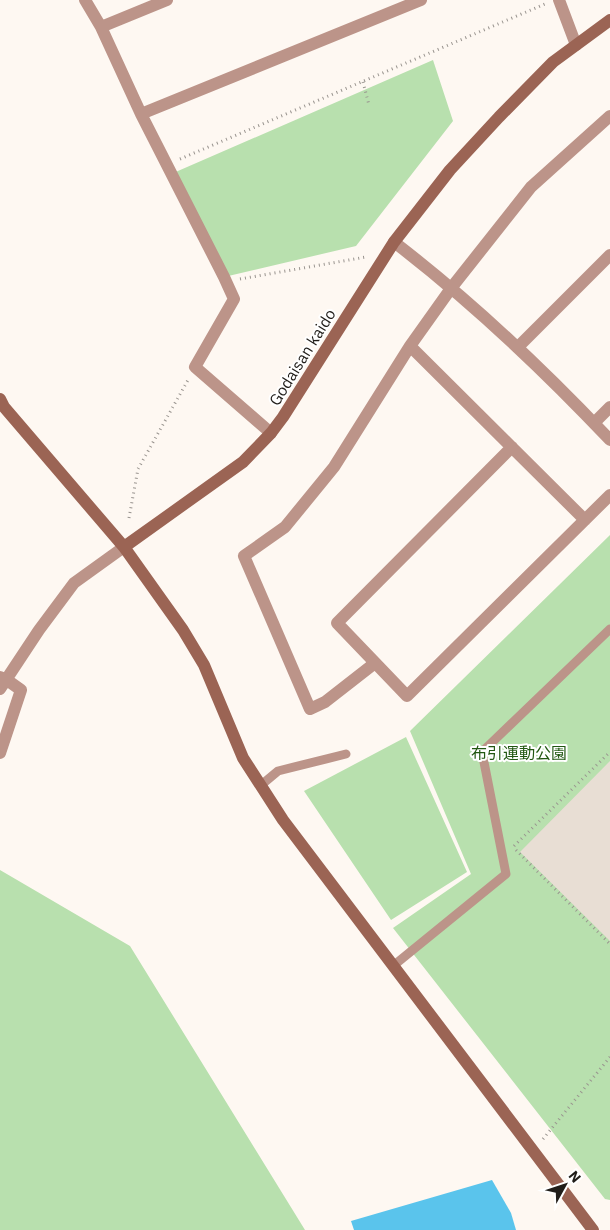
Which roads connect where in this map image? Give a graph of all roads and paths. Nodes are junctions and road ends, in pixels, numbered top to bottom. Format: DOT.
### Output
graph roads {
  1 [pos="85,0"];
  2 [pos="167,0"];
  3 [pos="422,0"];
  4 [pos="559,0"];
  5 [pos="546,4"];
  6 [pos="610,20"];
  7 [pos="101,27"];
  8 [pos="576,45"];
  9 [pos="363,82"];
  10 [pos="369,105"];
  11 [pos="141,114"];
  12 [pos="610,116"];
  13 [pos="167,165"];
  14 [pos="394,242"];
  15 [pos="610,255"];
  16 [pos="367,257"];
  17 [pos="227,282"];
  18 [pos="452,287"];
  19 [pos="410,346"];
  20 [pos="518,347"];
  21 [pos="195,367"];
  22 [pos="1,405"];
  23 [pos="610,407"];
  24 [pos="594,423"];
  25 [pos="271,433"];
  26 [pos="610,440"];
  27 [pos="512,447"];
  28 [pos="610,495"];
  29 [pos="130,518"];
  30 [pos="585,520"];
  31 [pos="124,547"];
  32 [pos="610,629"];
  33 [pos="375,663"];
  34 [pos="2,682"];
  35 [pos="610,752"];
  36 [pos="0,753"];
  37 [pos="346,754"];
  38 [pos="260,786"];
  39 [pos="610,944"];
  40 [pos="393,966"];
  41 [pos="610,1057"];
  42 [pos="533,1151"];
  43 [pos="593,1230"];
  1 -- 7 [label="street"];
  2 -- 7 [label="street"];
  3 -- 11 [label="street"];
  4 -- 8 [label="street"];
  5 -- 9 [label="path"];
  6 -- 8 [label="street, Godaisan kaido"];
  7 -- 11 [label="street"];
  8 -- 14 [label="street, Godaisan kaido"];
  9 -- 10 [label="path"];
  9 -- 13 [label="path"];
  11 -- 13 [label="street"];
  12 -- 18 [label="street"];
  13 -- 17 [label="street"];
  14 -- 18 [label="street"];
  14 -- 25 [label="street, Godaisan kaido"];
  15 -- 20 [label="street"];
  16 -- 17 [label="path"];
  17 -- 21 [label="street"];
  18 -- 19 [label="street"];
  18 -- 20 [label="street"];
  19 -- 27 [label="street"];
  19 -- 33 [label="street"];
  20 -- 24 [label="street"];
  21 -- 25 [label="street"];
  21 -- 29 [label="path"];
  22 -- 31 [label="street"];
  23 -- 24 [label="street"];
  24 -- 26 [label="street"];
  25 -- 31 [label="street, Godaisan kaido"];
  27 -- 30 [label="street"];
  27 -- 33 [label="street"];
  28 -- 30 [label="street"];
  30 -- 33 [label="street"];
  31 -- 34 [label="street, Godaisan kaido"];
  31 -- 38 [label="street"];
  32 -- 40 [label="lane"];
  34 -- 36 [label="street"];
  35 -- 39 [label="path"];
  37 -- 38 [label="lane"];
  38 -- 40 [label="street"];
  40 -- 42 [label="street"];
  41 -- 42 [label="path"];
  42 -- 43 [label="street"];
}
